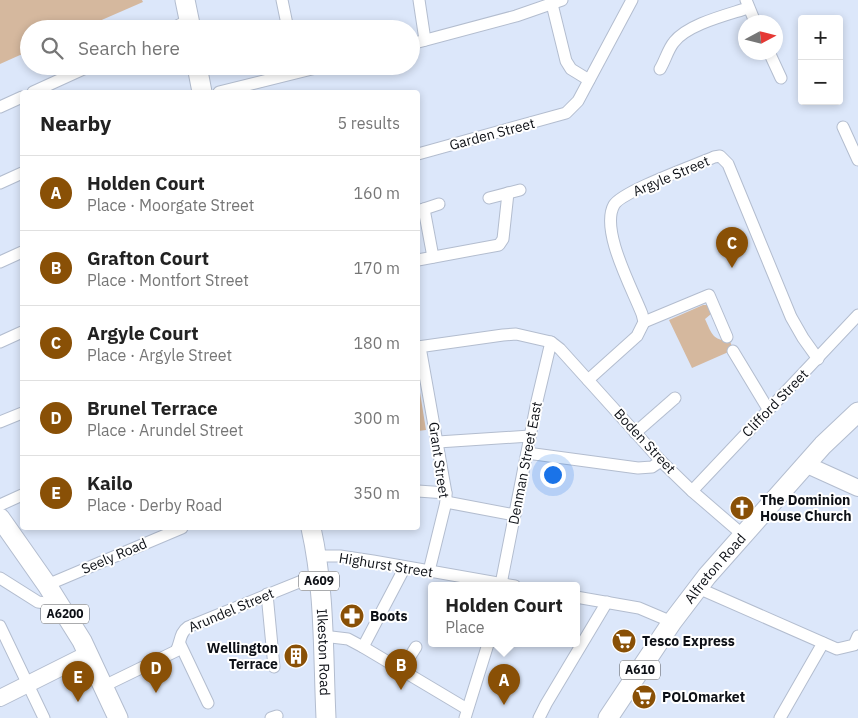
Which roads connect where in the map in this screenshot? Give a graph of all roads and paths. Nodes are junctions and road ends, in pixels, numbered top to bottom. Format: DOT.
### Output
graph roads {
  1 [pos="185,0"];
  2 [pos="282,0"];
  3 [pos="419,0"];
  4 [pos="632,0"];
  5 [pos="555,1"];
  6 [pos="747,4"];
  7 [pos="189,20"];
  8 [pos="286,20"];
  9 [pos="425,40"];
  10 [pos="420,41"];
  11 [pos="769,60"];
  12 [pos="660,69"];
  13 [pos="70,75"];
  14 [pos="199,75"];
  15 [pos="279,75"];
  16 [pos="781,78"];
  17 [pos="589,80"];
  18 [pos="37,90"];
  19 [pos="202,90"];
  20 [pos="226,90"];
  21 [pos="20,98"];
  22 [pos="0,107"];
  23 [pos="843,127"];
  24 [pos="420,153"];
  25 [pos="858,160"];
  26 [pos="20,173"];
  27 [pos="0,183"];
  28 [pos="520,190"];
  29 [pos="508,193"];
  30 [pos="489,198"];
  31 [pos="439,204"];
  32 [pos="421,210"];
  33 [pos="20,253"];
  34 [pos="433,257"];
  35 [pos="420,260"];
  36 [pos="0,262"];
  37 [pos="858,315"];
  38 [pos="644,322"];
  39 [pos="20,333"];
  40 [pos="726,337"];
  41 [pos="0,342"];
  42 [pos="551,342"];
  43 [pos="420,347"];
  44 [pos="733,351"];
  45 [pos="420,352"];
  46 [pos="818,359"];
  47 [pos="588,380"];
  48 [pos="675,398"];
  49 [pos="768,409"];
  50 [pos="858,412"];
  51 [pos="20,414"];
  52 [pos="0,422"];
  53 [pos="635,433"];
  54 [pos="530,436"];
  55 [pos="438,442"];
  56 [pos="527,453"];
  57 [pos="661,461"];
  58 [pos="805,464"];
  59 [pos="857,486"];
  60 [pos="420,491"];
  61 [pos="692,491"];
  62 [pos="20,496"];
  63 [pos="446,497"];
  64 [pos="0,504"];
  65 [pos="515,515"];
  66 [pos="0,518"];
  67 [pos="177,530"];
  68 [pos="311,530"];
  69 [pos="743,535"];
  70 [pos="318,565"];
  71 [pos="406,567"];
  72 [pos="429,571"];
  73 [pos="0,578"];
  74 [pos="456,582"];
  75 [pos="501,582"];
  76 [pos="47,585"];
  77 [pos="698,588"];
  78 [pos="267,594"];
  79 [pos="580,598"];
  80 [pos="607,602"];
  81 [pos="60,605"];
  82 [pos="672,622"];
  83 [pos="0,626"];
  84 [pos="323,636"];
  85 [pos="858,636"];
  86 [pos="823,643"];
  87 [pos="180,644"];
  88 [pos="363,647"];
  89 [pos="416,647"];
  90 [pos="487,647"];
  91 [pos="88,654"];
  92 [pos="274,667"];
  93 [pos="402,669"];
  94 [pos="28,684"];
  95 [pos="104,686"];
  96 [pos="0,698"];
  97 [pos="208,703"];
  98 [pos="466,713"];
  99 [pos="44,718"];
  100 [pos="118,718"];
  101 [pos="326,718"];
  102 [pos="539,718"];
  103 [pos="608,718"];
  104 [pos="780,718"];
  1 -- 7 [label="main road"];
  2 -- 8 [label="street"];
  3 -- 9 [label="street"];
  4 -- 17 [label="street"];
  5 -- 9 [label="street"];
  5 -- 17 [label="street"];
  6 -- 12 [label="street"];
  9 -- 10 [label="street"];
  11 -- 16 [label="street"];
  13 -- 18 [label="street"];
  14 -- 19 [label="main road"];
  15 -- 20 [label="street"];
  17 -- 24 [label="street, Garden Street"];
  21 -- 22 [label="street"];
  23 -- 25 [label="street"];
  26 -- 27 [label="street"];
  28 -- 29 [label="street"];
  29 -- 30 [label="street"];
  29 -- 34 [label="street"];
  31 -- 32 [label="street"];
  32 -- 34 [label="street"];
  33 -- 36 [label="street"];
  34 -- 35 [label="street"];
  37 -- 46 [label="street, Clifford Street"];
  38 -- 40 [label="street"];
  38 -- 46 [label="street, Argyle Street"];
  38 -- 47 [label="street"];
  39 -- 41 [label="street"];
  42 -- 43 [label="street"];
  42 -- 47 [label="street, Boden Street"];
  42 -- 54 [label="street, Denman Street East"];
  44 -- 49 [label="street"];
  45 -- 55 [label="street, Grant Street"];
  46 -- 49 [label="street, Clifford Street"];
  47 -- 53 [label="street, Boden Street"];
  48 -- 53 [label="street"];
  49 -- 61 [label="street, Clifford Street"];
  50 -- 58 [label="main road, Alfreton Road / A610"];
  51 -- 52 [label="street"];
  53 -- 57 [label="street, Boden Street"];
  54 -- 55 [label="street"];
  54 -- 56 [label="street, Denman Street East"];
  55 -- 63 [label="street, Grant Street"];
  56 -- 57 [label="street"];
  56 -- 65 [label="street, Denman Street East"];
  57 -- 61 [label="street, Boden Street"];
  58 -- 59 [label="street"];
  58 -- 69 [label="main road, Alfreton Road / A610"];
  60 -- 63 [label="street"];
  61 -- 69 [label="street, Boden Street"];
  62 -- 64 [label="street"];
  63 -- 65 [label="street"];
  63 -- 72 [label="street, Grant Street"];
  65 -- 75 [label="street, Denman Street East"];
  66 -- 76 [label="main road, A6200"];
  67 -- 76 [label="street, Seely Road"];
  68 -- 70 [label="main road, Ilkeston Road / A609"];
  69 -- 77 [label="main road, Alfreton Road / A610"];
  70 -- 71 [label="street, Highurst Street"];
  70 -- 78 [label="street, Arundel Street"];
  70 -- 84 [label="main road, Ilkeston Road / A609"];
  71 -- 72 [label="street, Highurst Street"];
  71 -- 88 [label="street"];
  72 -- 74 [label="street, Highurst Street"];
  73 -- 81 [label="street"];
  76 -- 81 [label="main road, A6200"];
  77 -- 82 [label="main road, Alfreton Road / A610"];
  77 -- 86 [label="street"];
  78 -- 87 [label="street, Arundel Street"];
  78 -- 92 [label="street"];
  79 -- 80 [label="street"];
  80 -- 82 [label="street"];
  80 -- 102 [label="street"];
  81 -- 91 [label="main road, A6200"];
  82 -- 103 [label="main road, Alfreton Road / A610"];
  83 -- 94 [label="street"];
  84 -- 88 [label="street"];
  84 -- 101 [label="main road, Ilkeston Road / A609"];
  85 -- 86 [label="street"];
  86 -- 104 [label="street"];
  87 -- 95 [label="street, Arundel Street"];
  87 -- 97 [label="street"];
  88 -- 93 [label="street"];
  89 -- 93 [label="street"];
  90 -- 98 [label="street"];
  91 -- 94 [label="street"];
  91 -- 95 [label="main road, A6200"];
  93 -- 98 [label="street"];
  94 -- 96 [label="street"];
  94 -- 99 [label="street"];
  95 -- 100 [label="main road, A6200"];
}
